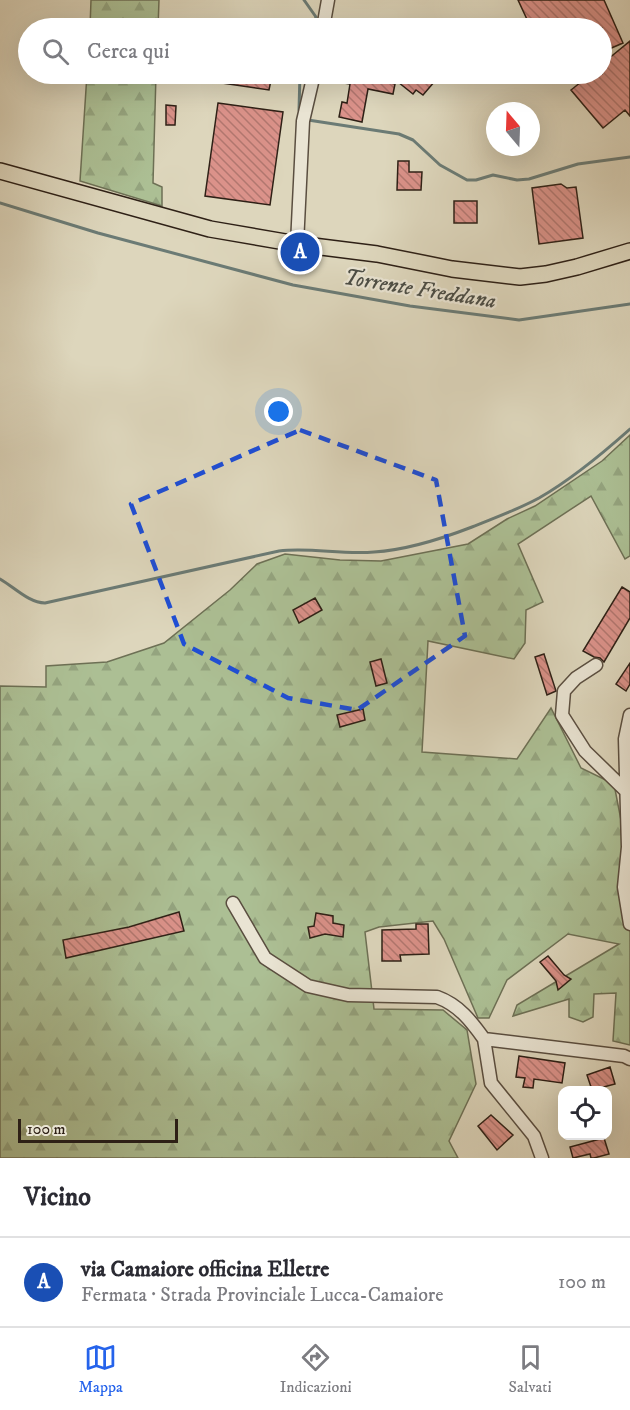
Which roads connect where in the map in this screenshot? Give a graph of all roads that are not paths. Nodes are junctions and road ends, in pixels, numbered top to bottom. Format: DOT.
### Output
graph roads {
  1 [pos="328,0"];
  2 [pos="325,18"];
  3 [pos="312,84"];
  4 [pos="0,171"];
  5 [pos="297,244"];
  6 [pos="630,251"];
  7 [pos="596,665"];
  8 [pos="630,715"];
  9 [pos="626,791"];
  10 [pos="233,903"];
  11 [pos="630,924"];
  12 [pos="484,1039"];
  13 [pos="630,1059"];
  14 [pos="542,1158"];
  1 -- 2 [label="street"];
  3 -- 5 [label="street"];
  4 -- 5 [label="main road"];
  5 -- 6 [label="main road"];
  7 -- 9 [label="street"];
  8 -- 9 [label="street"];
  9 -- 11 [label="street"];
  10 -- 12 [label="street"];
  12 -- 13 [label="street"];
  12 -- 14 [label="street"];
}
